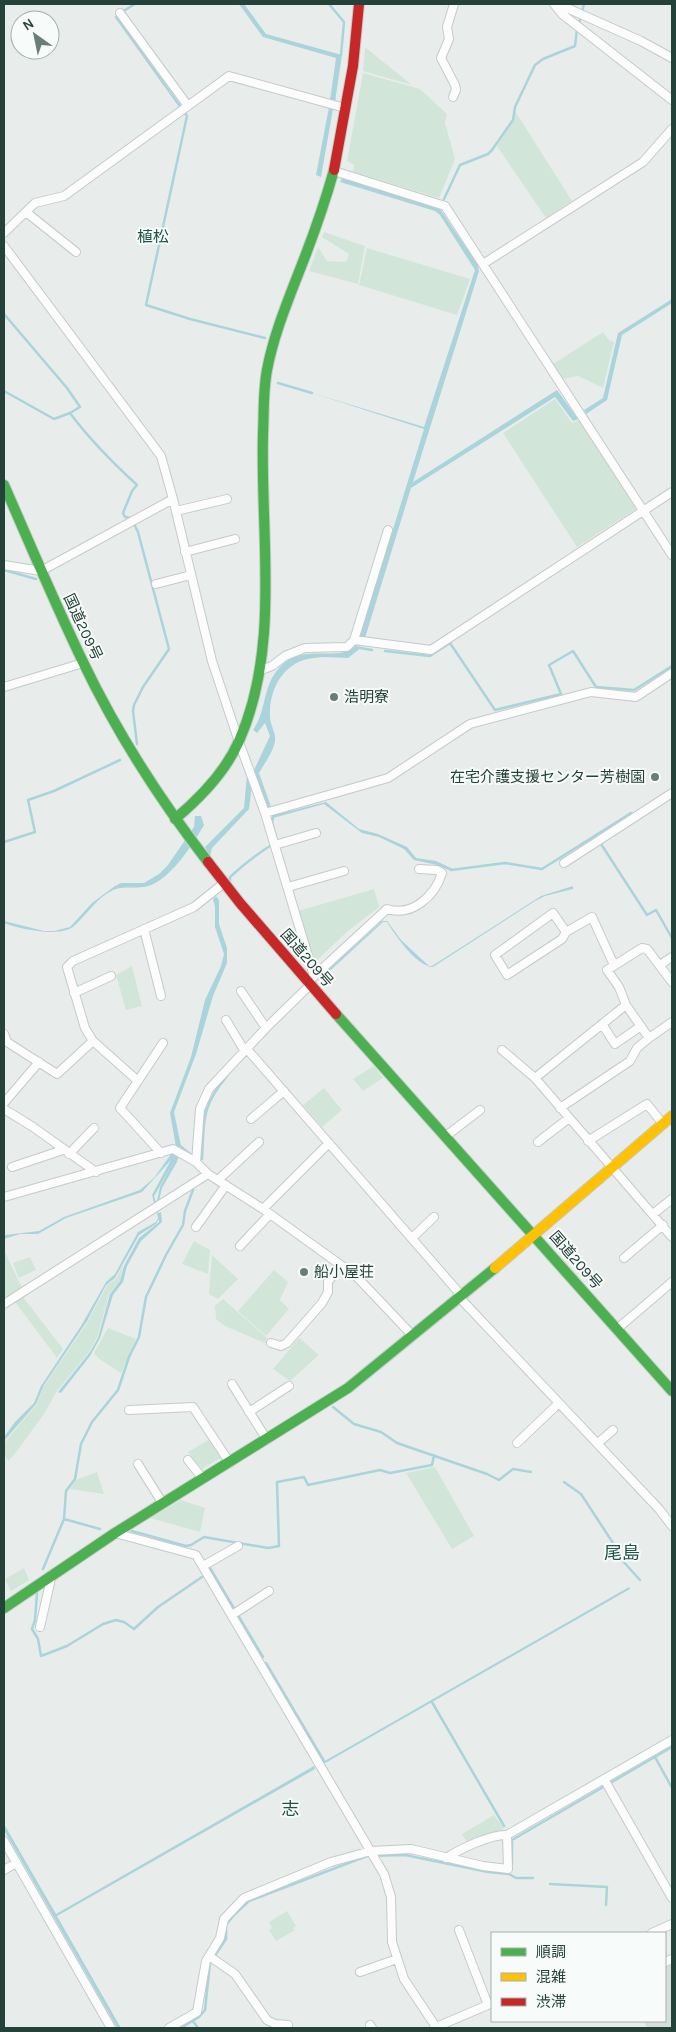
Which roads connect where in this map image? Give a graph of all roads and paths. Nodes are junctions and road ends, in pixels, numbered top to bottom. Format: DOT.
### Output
graph roads {
  1 [pos="359,4"];
  2 [pos="454,4"];
  3 [pos="554,4"];
  4 [pos="558,4"];
  5 [pos="120,13"];
  6 [pos="672,58"];
  7 [pos="453,97"];
  8 [pos="672,100"];
  9 [pos="188,106"];
  10 [pos="345,108"];
  11 [pos="672,128"];
  12 [pos="334,171"];
  13 [pos="26,212"];
  14 [pos="4,233"];
  15 [pos="4,246"];
  16 [pos="76,252"];
  17 [pos="483,264"];
  18 [pos="4,485"];
  19 [pos="672,492"];
  20 [pos="173,499"];
  21 [pos="227,499"];
  22 [pos="643,510"];
  23 [pos="176,512"];
  24 [pos="388,530"];
  25 [pos="235,539"];
  26 [pos="185,552"];
  27 [pos="672,555"];
  28 [pos="4,565"];
  29 [pos="41,571"];
  30 [pos="191,575"];
  31 [pos="156,584"];
  32 [pos="354,640"];
  33 [pos="83,663"];
  34 [pos="260,670"];
  35 [pos="672,673"];
  36 [pos="4,687"];
  37 [pos="239,742"];
  38 [pos="672,793"];
  39 [pos="266,813"];
  40 [pos="175,818"];
  41 [pos="316,833"];
  42 [pos="275,846"];
  43 [pos="564,863"];
  44 [pos="419,868"];
  45 [pos="344,872"];
  46 [pos="224,883"];
  47 [pos="288,887"];
  48 [pos="144,929"];
  49 [pos="566,932"];
  50 [pos="672,957"];
  51 [pos="614,965"];
  52 [pos="660,965"];
  53 [pos="111,976"];
  54 [pos="310,981"];
  55 [pos="672,982"];
  56 [pos="241,990"];
  57 [pos="74,993"];
  58 [pos="161,996"];
  59 [pos="626,1005"];
  60 [pos="226,1020"];
  61 [pos="672,1022"];
  62 [pos="602,1024"];
  63 [pos="641,1026"];
  64 [pos="266,1028"];
  65 [pos="4,1034"];
  66 [pos="649,1038"];
  67 [pos="94,1040"];
  68 [pos="163,1043"];
  69 [pos="245,1049"];
  70 [pos="502,1050"];
  71 [pos="39,1062"];
  72 [pos="535,1078"];
  73 [pos="138,1081"];
  74 [pos="284,1091"];
  75 [pos="4,1103"];
  76 [pos="560,1108"];
  77 [pos="4,1109"];
  78 [pos="480,1110"];
  79 [pos="672,1116"];
  80 [pos="569,1118"];
  81 [pos="251,1120"];
  82 [pos="663,1124"];
  83 [pos="94,1128"];
  84 [pos="446,1136"];
  85 [pos="588,1141"];
  86 [pos="259,1142"];
  87 [pos="538,1142"];
  88 [pos="329,1143"];
  89 [pos="66,1152"];
  90 [pos="162,1153"];
  91 [pos="196,1162"];
  92 [pos="12,1167"];
  93 [pos="612,1168"];
  94 [pos="96,1172"];
  95 [pos="208,1174"];
  96 [pos="218,1180"];
  97 [pos="226,1185"];
  98 [pos="4,1197"];
  99 [pos="672,1199"];
  100 [pos="266,1211"];
  101 [pos="653,1214"];
  102 [pos="434,1217"];
  103 [pos="663,1225"];
  104 [pos="196,1227"];
  105 [pos="535,1235"];
  106 [pos="672,1236"];
  107 [pos="412,1238"];
  108 [pos="240,1246"];
  109 [pos="624,1258"];
  110 [pos="340,1264"];
  111 [pos="672,1282"];
  112 [pos="460,1296"];
  113 [pos="4,1304"];
  114 [pos="617,1329"];
  115 [pos="412,1335"];
  116 [pos="272,1343"];
  117 [pos="232,1384"];
  118 [pos="289,1386"];
  119 [pos="672,1390"];
  120 [pos="559,1403"];
  121 [pos="130,1410"];
  122 [pos="249,1412"];
  123 [pos="613,1430"];
  124 [pos="266,1440"];
  125 [pos="517,1443"];
  126 [pos="598,1444"];
  127 [pos="188,1460"];
  128 [pos="230,1463"];
  129 [pos="138,1464"];
  130 [pos="203,1479"];
  131 [pos="163,1504"];
  132 [pos="672,1526"];
  133 [pos="115,1533"];
  134 [pos="238,1546"];
  135 [pos="203,1566"];
  136 [pos="52,1574"];
  137 [pos="269,1592"];
  138 [pos="4,1608"];
  139 [pos="232,1615"];
  140 [pos="40,1627"];
  141 [pos="672,1740"];
  142 [pos="604,1779"];
  143 [pos="507,1835"];
  144 [pos="4,1841"];
  145 [pos="371,1851"];
  146 [pos="446,1858"];
  147 [pos="16,1863"];
  148 [pos="4,1870"];
  149 [pos="672,1898"];
  150 [pos="672,1924"];
  151 [pos="459,1930"];
  152 [pos="654,1932"];
  153 [pos="209,1956"];
  154 [pos="397,1958"];
  155 [pos="360,1972"];
  156 [pos="490,2004"];
  157 [pos="288,2025"];
  158 [pos="111,2028"];
  159 [pos="169,2028"];
  160 [pos="435,2028"];
  1 -- 10 [label="main road"];
  2 -- 7 [label="street"];
  3 -- 8 [label="street"];
  4 -- 6 [label="street"];
  5 -- 9 [label="street"];
  9 -- 10 [label="street"];
  9 -- 13 [label="street"];
  10 -- 12 [label="main road"];
  11 -- 17 [label="street"];
  12 -- 17 [label="street"];
  12 -- 34 [label="main road"];
  13 -- 14 [label="street"];
  13 -- 16 [label="street"];
  15 -- 20 [label="street"];
  17 -- 22 [label="street"];
  18 -- 29 [label="main road, 国道209号"];
  19 -- 22 [label="street"];
  20 -- 23 [label="street"];
  20 -- 29 [label="street"];
  21 -- 23 [label="street"];
  22 -- 27 [label="street"];
  22 -- 32 [label="street"];
  23 -- 26 [label="street"];
  24 -- 32 [label="street"];
  25 -- 26 [label="street"];
  26 -- 30 [label="street"];
  28 -- 29 [label="street"];
  29 -- 33 [label="main road, 国道209号"];
  30 -- 31 [label="street"];
  30 -- 37 [label="street"];
  32 -- 34 [label="street"];
  33 -- 36 [label="street"];
  33 -- 40 [label="main road, 国道209号"];
  34 -- 37 [label="main road"];
  35 -- 39 [label="street"];
  37 -- 39 [label="street"];
  37 -- 40 [label="main road"];
  38 -- 43 [label="street"];
  39 -- 42 [label="street"];
  40 -- 46 [label="main road, 国道209号"];
  41 -- 42 [label="street"];
  42 -- 47 [label="street"];
  44 -- 54 [label="street"];
  45 -- 47 [label="street"];
  46 -- 48 [label="street"];
  46 -- 54 [label="main road, 国道209号"];
  47 -- 54 [label="street"];
  48 -- 57 [label="street"];
  48 -- 58 [label="street"];
  49 -- 49 [label="street"];
  49 -- 51 [label="street"];
  50 -- 52 [label="street"];
  51 -- 52 [label="street"];
  51 -- 59 [label="street"];
  52 -- 55 [label="street"];
  53 -- 57 [label="street"];
  54 -- 64 [label="street"];
  54 -- 84 [label="main road, 国道209号"];
  56 -- 64 [label="street"];
  57 -- 67 [label="street"];
  59 -- 62 [label="street"];
  59 -- 63 [label="street"];
  60 -- 69 [label="street"];
  61 -- 66 [label="street"];
  62 -- 63 [label="street"];
  62 -- 72 [label="street"];
  63 -- 66 [label="street"];
  64 -- 69 [label="street"];
  65 -- 71 [label="street"];
  66 -- 76 [label="street"];
  67 -- 71 [label="street"];
  67 -- 73 [label="street"];
  68 -- 73 [label="street"];
  69 -- 74 [label="street"];
  69 -- 91 [label="street"];
  70 -- 72 [label="street"];
  71 -- 75 [label="street"];
  72 -- 76 [label="street"];
  73 -- 90 [label="street"];
  74 -- 81 [label="street"];
  74 -- 88 [label="street"];
  76 -- 80 [label="street"];
  77 -- 89 [label="street"];
  78 -- 84 [label="street"];
  79 -- 82 [label="main road"];
  80 -- 85 [label="street"];
  80 -- 87 [label="street"];
  82 -- 85 [label="street"];
  82 -- 93 [label="main road"];
  83 -- 89 [label="street"];
  84 -- 105 [label="main road, 国道209号"];
  85 -- 93 [label="street"];
  86 -- 96 [label="street"];
  88 -- 100 [label="street"];
  88 -- 107 [label="street"];
  89 -- 92 [label="street"];
  89 -- 94 [label="street"];
  90 -- 91 [label="street"];
  90 -- 94 [label="street"];
  91 -- 95 [label="street"];
  93 -- 101 [label="street"];
  93 -- 105 [label="main road"];
  94 -- 98 [label="street"];
  95 -- 96 [label="street"];
  95 -- 113 [label="street"];
  96 -- 97 [label="street"];
  97 -- 100 [label="street"];
  97 -- 104 [label="street"];
  99 -- 101 [label="street"];
  100 -- 108 [label="street"];
  100 -- 110 [label="street"];
  101 -- 103 [label="street"];
  102 -- 107 [label="street"];
  103 -- 106 [label="street"];
  103 -- 109 [label="street"];
  105 -- 112 [label="main road"];
  105 -- 114 [label="main road, 国道209号"];
  107 -- 112 [label="street"];
  110 -- 115 [label="street"];
  110 -- 116 [label="street"];
  111 -- 114 [label="street"];
  112 -- 115 [label="main road"];
  112 -- 120 [label="street"];
  114 -- 119 [label="main road, 国道209号"];
  115 -- 124 [label="main road"];
  117 -- 122 [label="street"];
  118 -- 122 [label="street"];
  120 -- 125 [label="street"];
  120 -- 126 [label="street"];
  121 -- 128 [label="street"];
  122 -- 124 [label="street"];
  123 -- 126 [label="street"];
  124 -- 128 [label="main road"];
  126 -- 132 [label="street"];
  127 -- 130 [label="street"];
  128 -- 130 [label="main road"];
  129 -- 131 [label="street"];
  130 -- 131 [label="main road"];
  131 -- 133 [label="main road"];
  133 -- 135 [label="street"];
  133 -- 136 [label="main road"];
  134 -- 135 [label="street"];
  135 -- 139 [label="street"];
  136 -- 138 [label="main road"];
  136 -- 140 [label="street"];
  137 -- 139 [label="street"];
  139 -- 145 [label="street"];
  141 -- 142 [label="street"];
  142 -- 143 [label="street"];
  142 -- 149 [label="street"];
  143 -- 146 [label="street"];
  143 -- 146 [label="street"];
  144 -- 147 [label="street"];
  145 -- 146 [label="street"];
  145 -- 153 [label="street"];
  145 -- 154 [label="street"];
  147 -- 148 [label="street"];
  147 -- 158 [label="street"];
  150 -- 152 [label="street"];
  151 -- 156 [label="street"];
  153 -- 157 [label="street"];
  153 -- 159 [label="street"];
  154 -- 155 [label="street"];
  154 -- 160 [label="street"];
  156 -- 160 [label="street"];
}
